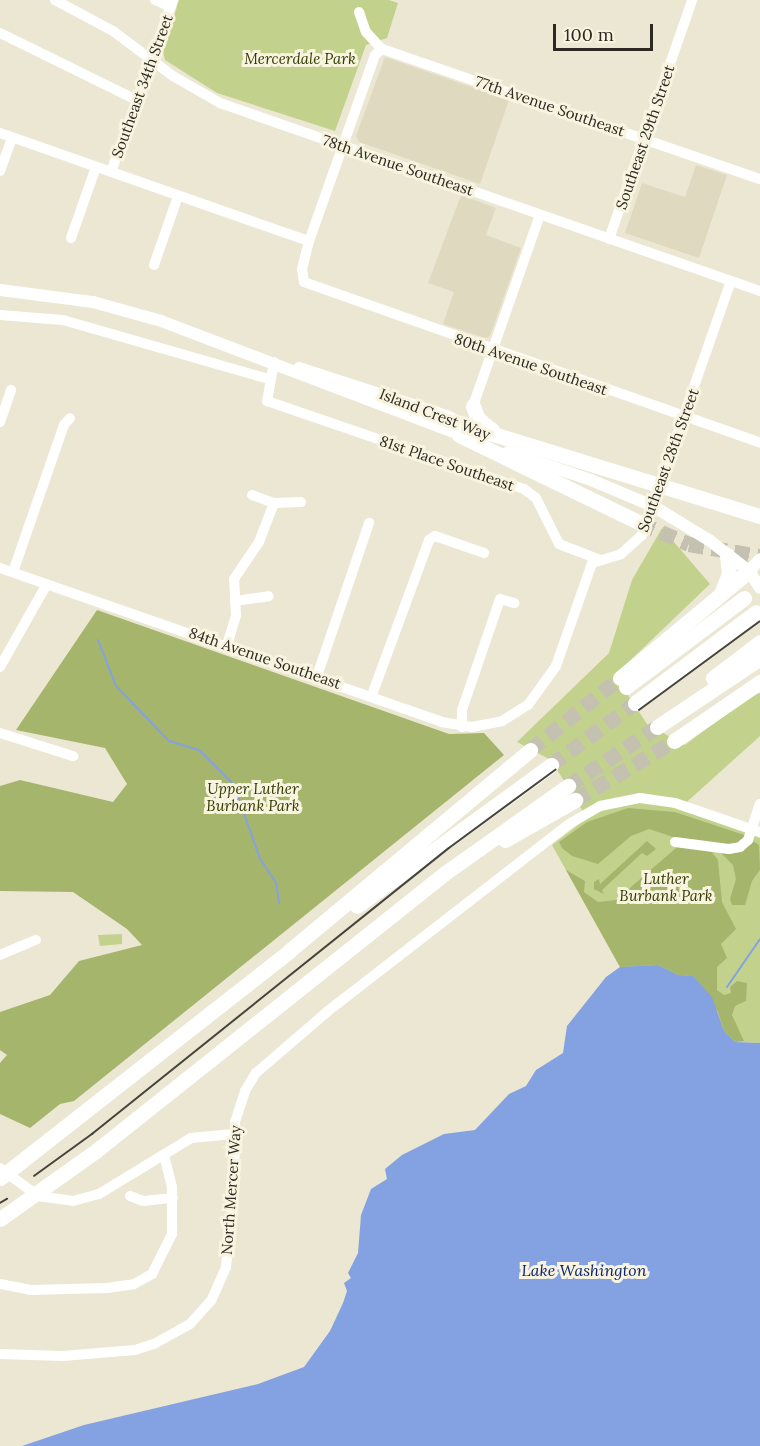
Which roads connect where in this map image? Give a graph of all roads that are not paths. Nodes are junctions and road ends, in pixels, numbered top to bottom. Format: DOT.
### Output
graph roads {
  1 [pos="55,0"];
  2 [pos="155,0"];
  3 [pos="692,0"];
  4 [pos="172,3"];
  5 [pos="359,12"];
  6 [pos="0,33"];
  7 [pos="382,49"];
  8 [pos="152,58"];
  9 [pos="136,100"];
  10 [pos="0,133"];
  11 [pos="12,138"];
  12 [pos="644,138"];
  13 [pos="343,145"];
  14 [pos="96,167"];
  15 [pos="0,171"];
  16 [pos="111,172"];
  17 [pos="760,179"];
  18 [pos="178,196"];
  19 [pos="540,215"];
  20 [pos="71,238"];
  21 [pos="609,239"];
  22 [pos="309,241"];
  23 [pos="153,265"];
  24 [pos="731,281"];
  25 [pos="0,290"];
  26 [pos="760,291"];
  27 [pos="0,315"];
  28 [pos="493,350"];
  29 [pos="274,362"];
  30 [pos="269,379"];
  31 [pos="11,390"];
  32 [pos="473,406"];
  33 [pos="444,415"];
  34 [pos="684,417"];
  35 [pos="70,418"];
  36 [pos="0,422"];
  37 [pos="463,431"];
  38 [pos="498,433"];
  39 [pos="760,443"];
  40 [pos="252,495"];
  41 [pos="301,502"];
  42 [pos="274,503"];
  43 [pos="653,506"];
  44 [pos="760,510"];
  45 [pos="369,523"];
  46 [pos="640,523"];
  47 [pos="484,553"];
  48 [pos="727,555"];
  49 [pos="598,559"];
  50 [pos="760,559"];
  51 [pos="0,568"];
  52 [pos="749,571"];
  53 [pos="13,572"];
  54 [pos="47,584"];
  55 [pos="760,588"];
  56 [pos="722,591"];
  57 [pos="268,596"];
  58 [pos="744,598"];
  59 [pos="234,601"];
  60 [pos="514,603"];
  61 [pos="756,612"];
  62 [pos="760,642"];
  63 [pos="227,645"];
  64 [pos="760,658"];
  65 [pos="0,667"];
  66 [pos="317,676"];
  67 [pos="760,681"];
  68 [pos="372,695"];
  69 [pos="699,697"];
  70 [pos="635,703"];
  71 [pos="462,727"];
  72 [pos="657,727"];
  73 [pos="0,733"];
  74 [pos="674,741"];
  75 [pos="534,752"];
  76 [pos="73,756"];
  77 [pos="551,765"];
  78 [pos="571,793"];
  79 [pos="760,804"];
  80 [pos="756,831"];
  81 [pos="675,842"];
  82 [pos="36,940"];
  83 [pos="289,951"];
  84 [pos="0,955"];
  85 [pos="234,1134"];
  86 [pos="164,1155"];
  87 [pos="0,1168"];
  88 [pos="0,1178"];
  89 [pos="130,1196"];
  90 [pos="173,1198"];
  91 [pos="0,1219"];
  92 [pos="0,1284"];
  93 [pos="0,1354"];
  1 -- 8 [label="street, 78th Avenue Southeast"];
  2 -- 4 [label="street"];
  3 -- 12 [label="street, Southeast 29th Street"];
  4 -- 8 [label="street, Southeast 34th Street"];
  5 -- 7 [label="street"];
  6 -- 9 [label="street"];
  7 -- 12 [label="street, 77th Avenue Southeast"];
  7 -- 13 [label="street"];
  8 -- 9 [label="street, Southeast 34th Street"];
  8 -- 13 [label="street, 78th Avenue Southeast"];
  9 -- 16 [label="street, Southeast 34th Street"];
  10 -- 11 [label="street"];
  11 -- 14 [label="street"];
  11 -- 15 [label="street"];
  12 -- 17 [label="street, 77th Avenue Southeast"];
  12 -- 21 [label="street, Southeast 29th Street"];
  13 -- 19 [label="street, 78th Avenue Southeast"];
  13 -- 22 [label="street"];
  14 -- 16 [label="street"];
  14 -- 20 [label="street"];
  16 -- 18 [label="street"];
  18 -- 22 [label="street"];
  18 -- 23 [label="street"];
  19 -- 21 [label="street, 78th Avenue Southeast"];
  19 -- 28 [label="street"];
  21 -- 24 [label="street, 78th Avenue Southeast"];
  22 -- 28 [label="street, 80th Avenue Southeast"];
  24 -- 26 [label="street, 78th Avenue Southeast"];
  24 -- 34 [label="street, Southeast 28th Street"];
  25 -- 29 [label="main road, Island Crest Way"];
  27 -- 30 [label="street"];
  28 -- 32 [label="street"];
  28 -- 34 [label="street, 80th Avenue Southeast"];
  29 -- 30 [label="street"];
  29 -- 33 [label="main road, Island Crest Way"];
  29 -- 37 [label="main road, Island Crest Way"];
  30 -- 49 [label="street, 81st Place Southeast"];
  31 -- 36 [label="street"];
  32 -- 33 [label="main road"];
  32 -- 38 [label="highway"];
  33 -- 37 [label="main road, Island Crest Way"];
  34 -- 39 [label="street, 80th Avenue Southeast"];
  34 -- 43 [label="street, Southeast 28th Street"];
  35 -- 53 [label="street"];
  37 -- 38 [label="highway"];
  37 -- 43 [label="main road, Island Crest Way"];
  37 -- 46 [label="highway"];
  38 -- 44 [label="highway"];
  40 -- 42 [label="street"];
  41 -- 42 [label="street"];
  42 -- 59 [label="street"];
  43 -- 48 [label="main road, Island Crest Way"];
  43 -- 49 [label="street, Southeast 28th Street"];
  45 -- 66 [label="street"];
  47 -- 68 [label="street"];
  48 -- 52 [label="main road, Island Crest Way"];
  48 -- 56 [label="highway"];
  49 -- 71 [label="street, 84th Avenue Southeast"];
  50 -- 52 [label="main road"];
  51 -- 53 [label="street, 84th Avenue Southeast"];
  52 -- 55 [label="main road"];
  52 -- 56 [label="highway"];
  53 -- 54 [label="street, 84th Avenue Southeast"];
  54 -- 63 [label="street, 84th Avenue Southeast"];
  54 -- 65 [label="street"];
  56 -- 58 [label="highway"];
  57 -- 59 [label="street"];
  59 -- 63 [label="street"];
  60 -- 71 [label="street"];
  61 -- 70 [label="highway"];
  62 -- 69 [label="highway"];
  63 -- 66 [label="street, 84th Avenue Southeast"];
  64 -- 69 [label="highway"];
  66 -- 68 [label="street, 84th Avenue Southeast"];
  67 -- 74 [label="highway"];
  68 -- 71 [label="street, 84th Avenue Southeast"];
  69 -- 72 [label="highway"];
  73 -- 76 [label="street"];
  75 -- 83 [label="highway"];
  77 -- 83 [label="highway"];
  78 -- 91 [label="highway"];
  79 -- 80 [label="street"];
  80 -- 81 [label="street"];
  80 -- 85 [label="street, North Mercer Way"];
  82 -- 84 [label="street"];
  83 -- 88 [label="highway"];
  85 -- 86 [label="street"];
  85 -- 93 [label="street, North Mercer Way"];
  86 -- 87 [label="street"];
  86 -- 90 [label="street"];
  89 -- 90 [label="street"];
  90 -- 92 [label="street"];
}
